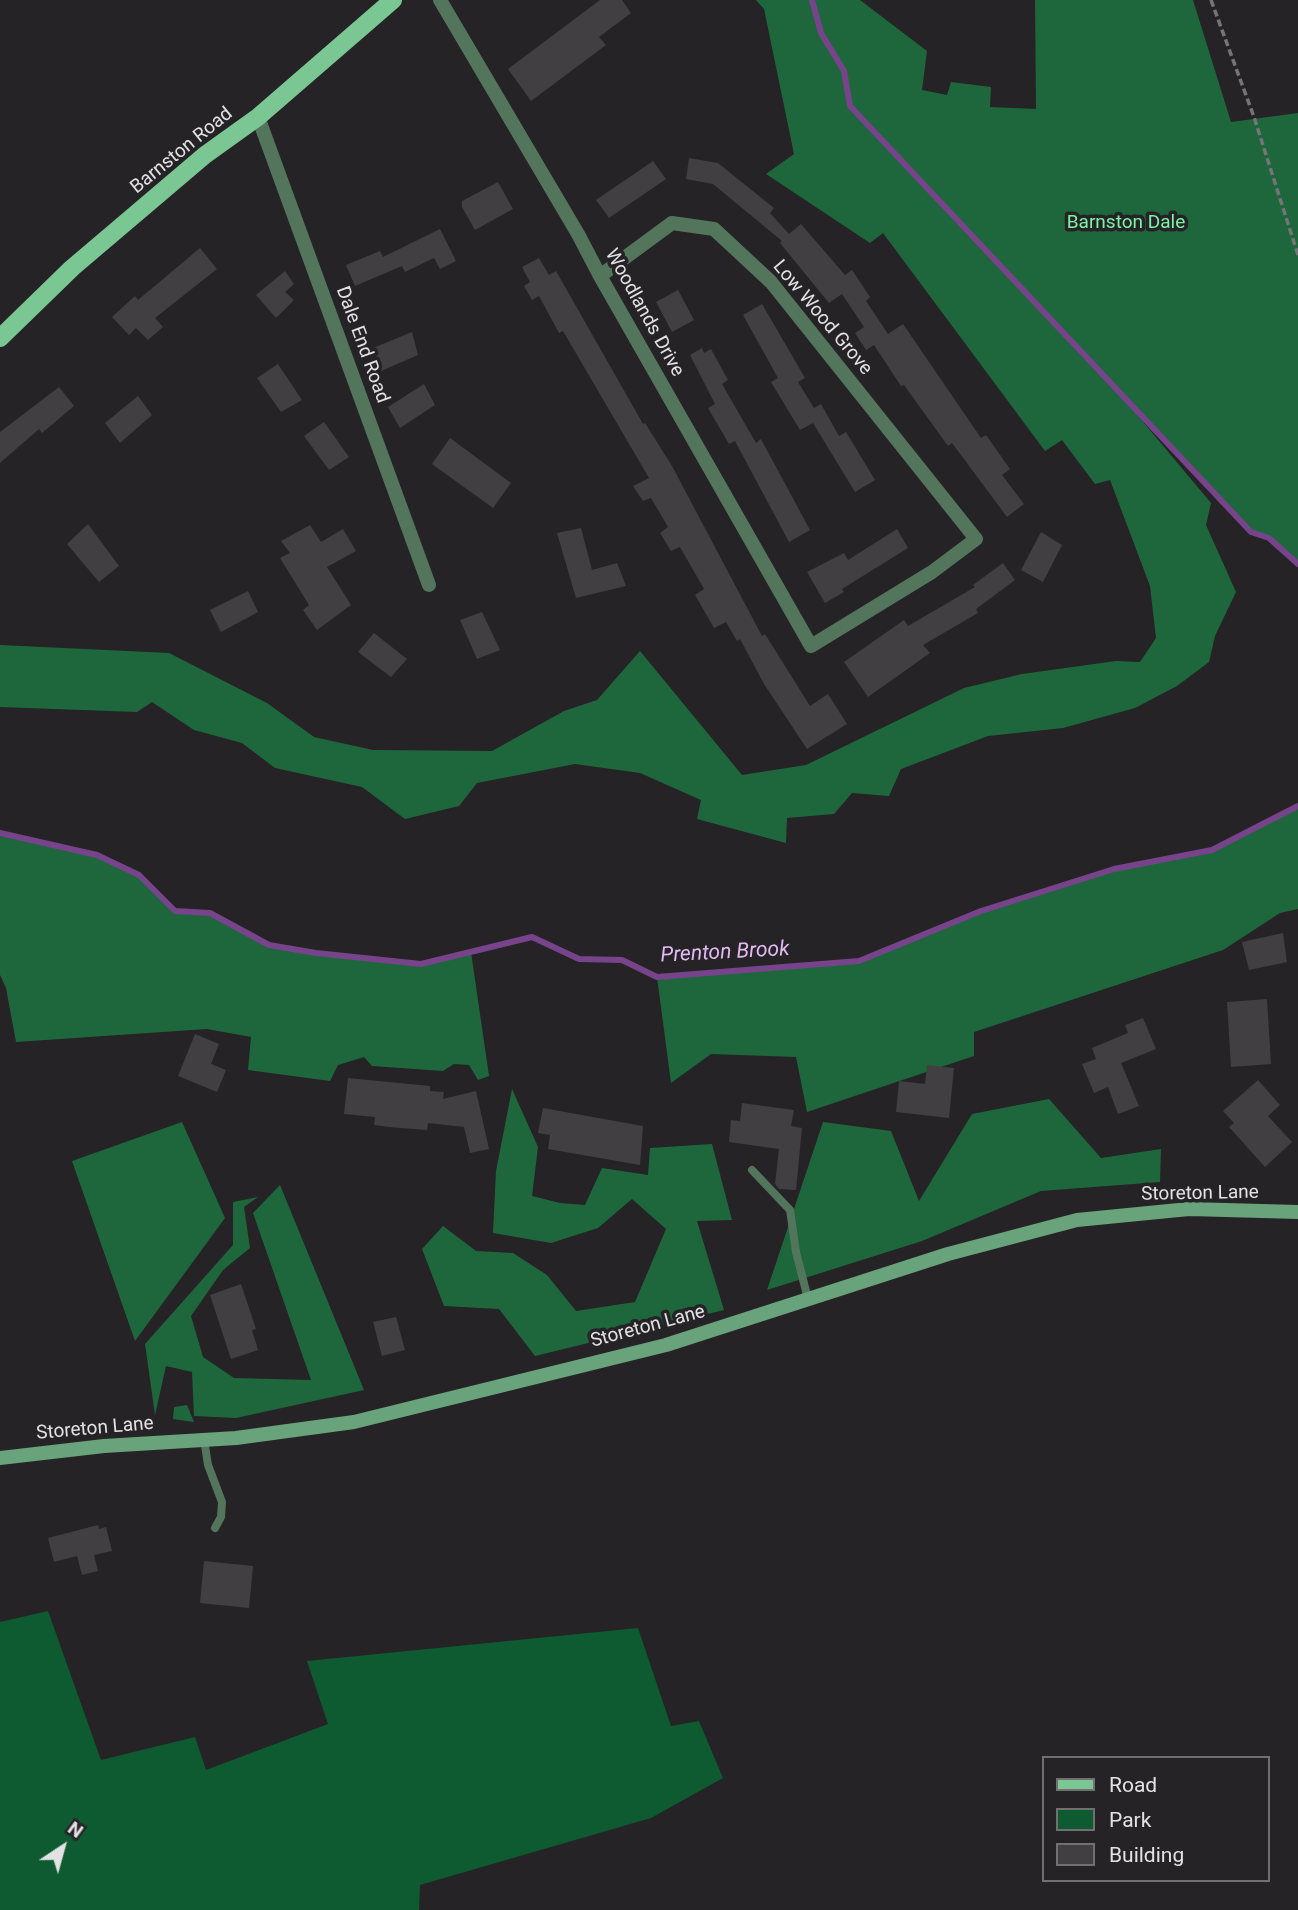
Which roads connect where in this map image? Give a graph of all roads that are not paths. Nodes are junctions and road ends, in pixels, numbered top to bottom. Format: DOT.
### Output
graph roads {
  1 [pos="393,0"];
  2 [pos="440,0"];
  3 [pos="258,117"];
  4 [pos="600,276"];
  5 [pos="0,338"];
  6 [pos="429,586"];
  7 [pos="811,646"];
  8 [pos="752,1170"];
  9 [pos="1298,1212"];
  10 [pos="808,1299"];
  11 [pos="204,1439"];
  12 [pos="0,1458"];
  13 [pos="215,1528"];
  1 -- 3 [label="main road, Barnston Road"];
  2 -- 4 [label="street, Woodlands Drive"];
  3 -- 5 [label="main road, Barnston Road"];
  3 -- 6 [label="street, Dale End Road"];
  4 -- 7 [label="street, Woodlands Drive"];
  4 -- 7 [label="street, Low Wood Grove"];
  8 -- 10 [label="lane"];
  9 -- 10 [label="street, Storeton Lane"];
  10 -- 11 [label="street, Storeton Lane"];
  11 -- 12 [label="street, Storeton Lane"];
  11 -- 13 [label="lane"];
}
